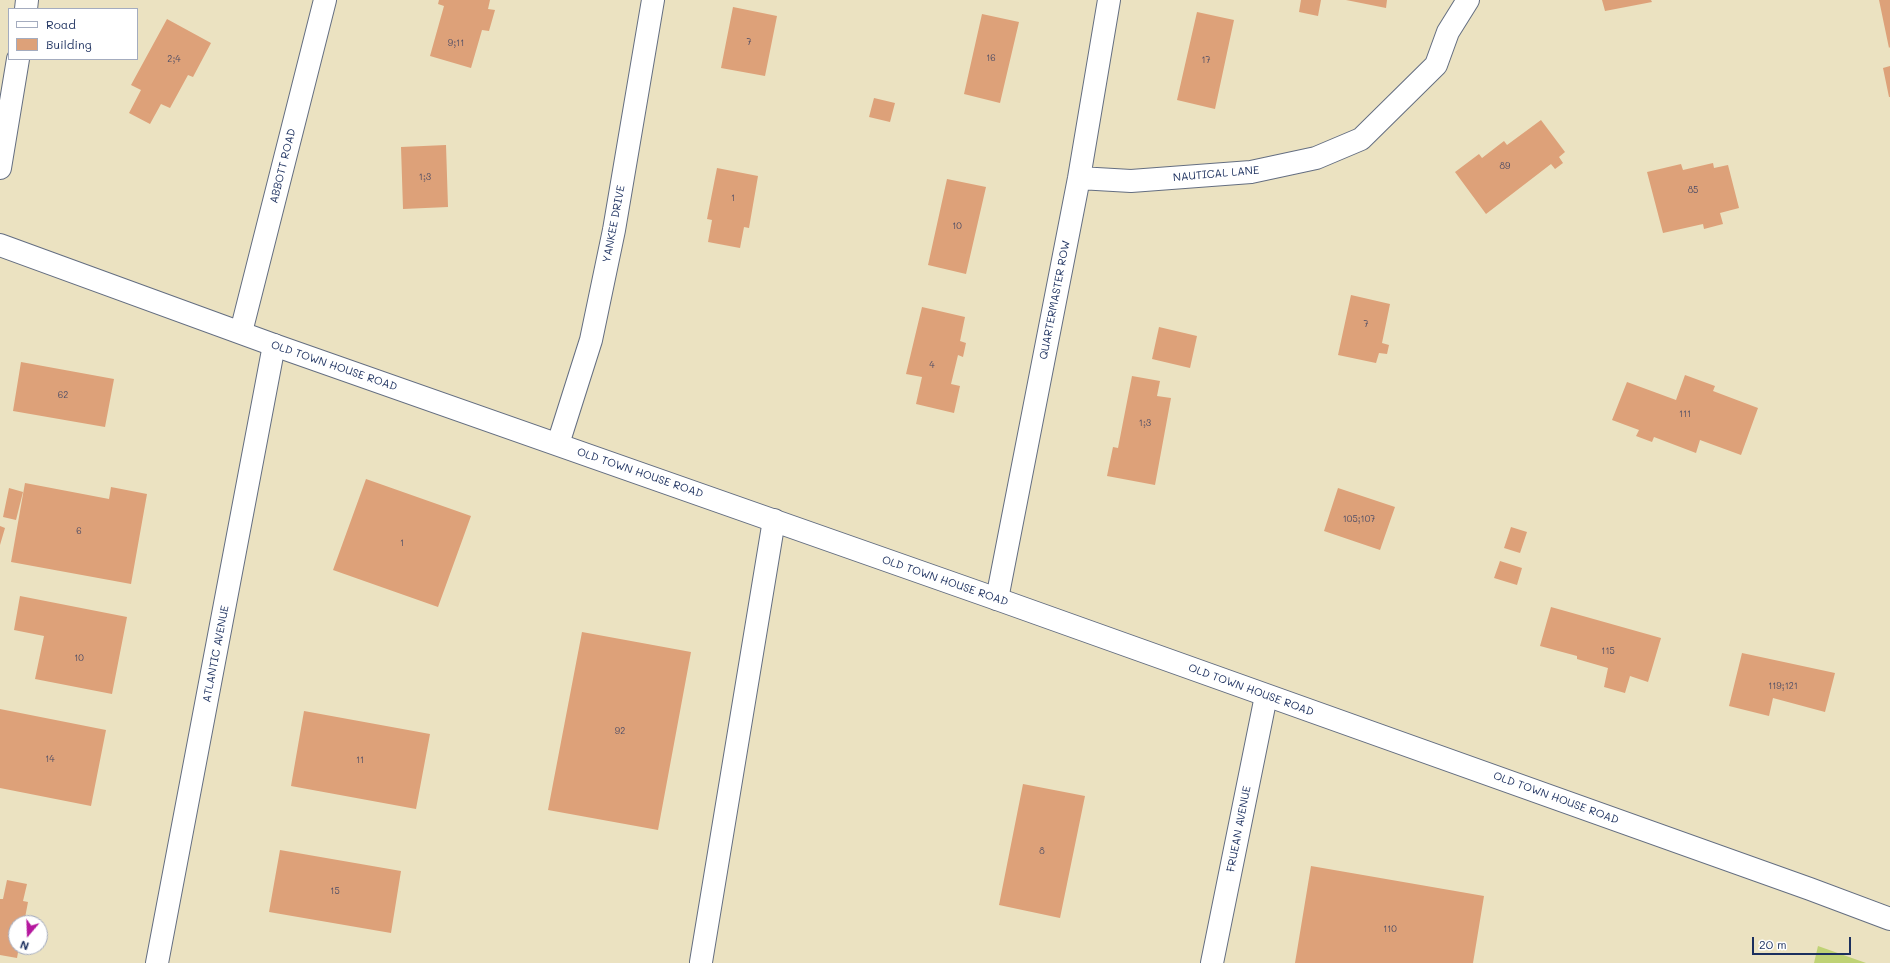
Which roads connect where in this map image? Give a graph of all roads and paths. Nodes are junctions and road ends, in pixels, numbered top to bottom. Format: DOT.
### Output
graph roads {
  1 [pos="326,0"];
  2 [pos="652,0"];
  3 [pos="1109,0"];
  4 [pos="1468,0"];
  5 [pos="18,60"];
  6 [pos="0,168"];
  7 [pos="1079,178"];
  8 [pos="0,245"];
  9 [pos="240,332"];
  10 [pos="274,345"];
  11 [pos="558,444"];
  12 [pos="774,520"];
  13 [pos="996,599"];
  14 [pos="1266,696"];
  15 [pos="1890,919"];
  16 [pos="702,962"];
  17 [pos="157,963"];
  18 [pos="1212,963"];
  1 -- 9 [label="street, ABBOTT ROAD"];
  2 -- 11 [label="street, YANKEE DRIVE"];
  3 -- 7 [label="street, QUARTERMASTER ROW"];
  4 -- 7 [label="street, NAUTICAL LANE"];
  5 -- 6 [label="street"];
  7 -- 13 [label="street, QUARTERMASTER ROW"];
  8 -- 9 [label="street, OLD TOWN HOUSE ROAD"];
  9 -- 10 [label="street, OLD TOWN HOUSE ROAD"];
  10 -- 11 [label="street, OLD TOWN HOUSE ROAD"];
  10 -- 17 [label="street, ATLANTIC AVENUE"];
  11 -- 12 [label="street, OLD TOWN HOUSE ROAD"];
  12 -- 13 [label="street, OLD TOWN HOUSE ROAD"];
  12 -- 16 [label="street"];
  13 -- 14 [label="street, OLD TOWN HOUSE ROAD"];
  14 -- 15 [label="street, OLD TOWN HOUSE ROAD"];
  14 -- 18 [label="street, FRUEAN AVENUE"];
}
